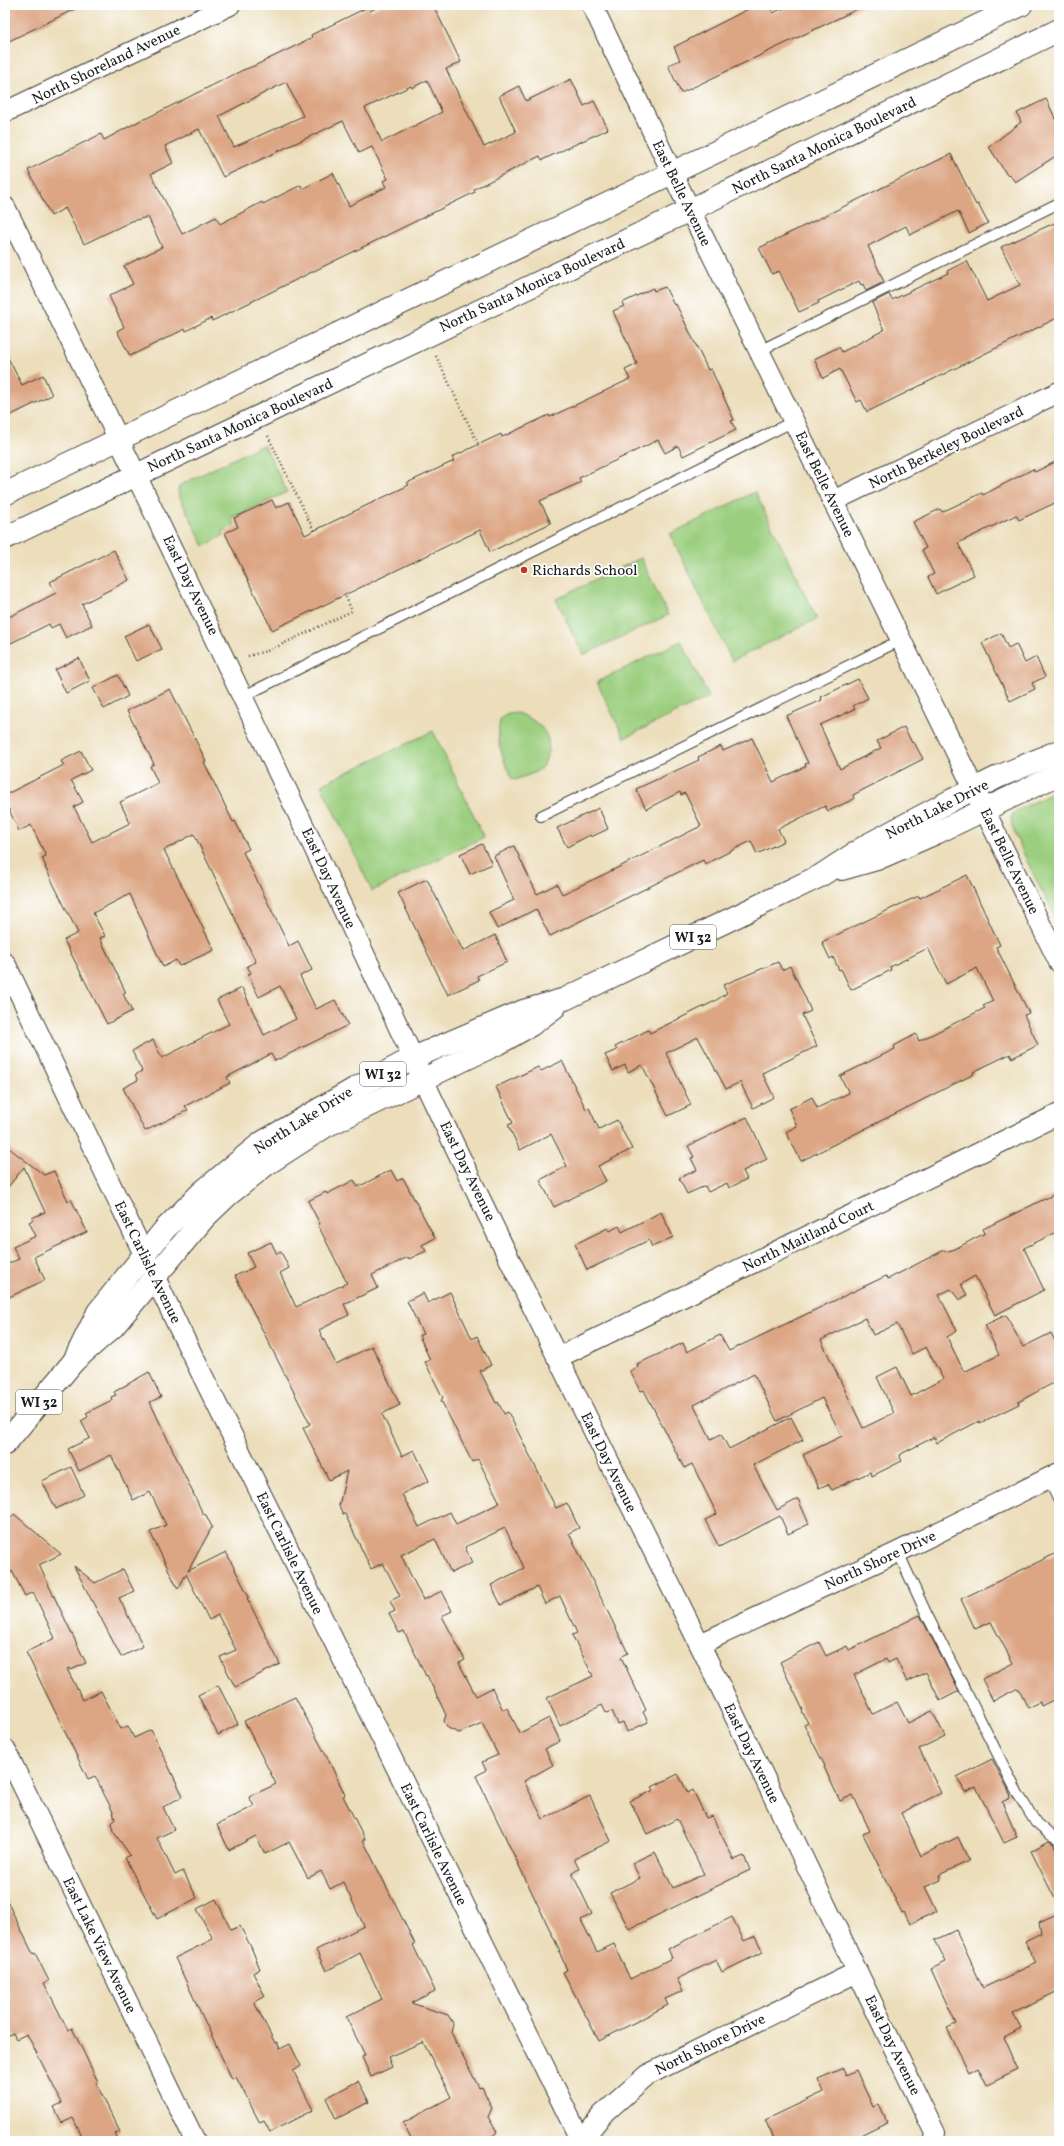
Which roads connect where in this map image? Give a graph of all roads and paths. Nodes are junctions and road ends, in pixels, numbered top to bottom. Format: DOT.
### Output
graph roads {
  1 [pos="230,5"];
  2 [pos="592,5"];
  3 [pos="1021,5"];
  4 [pos="1059,30"];
  5 [pos="5,112"];
  6 [pos="672,172"];
  7 [pos="1059,203"];
  8 [pos="5,207"];
  9 [pos="690,210"];
  10 [pos="759,351"];
  11 [pos="435,354"];
  12 [pos="1059,392"];
  13 [pos="794,421"];
  14 [pos="268,435"];
  15 [pos="120,439"];
  16 [pos="478,444"];
  17 [pos="137,474"];
  18 [pos="5,494"];
  19 [pos="833,502"];
  20 [pos="314,531"];
  21 [pos="5,538"];
  22 [pos="345,595"];
  23 [pos="901,640"];
  24 [pos="248,656"];
  25 [pos="244,696"];
  26 [pos="1059,751"];
  27 [pos="1059,774"];
  28 [pos="974,789"];
  29 [pos="984,809"];
  30 [pos="541,816"];
  31 [pos="820,876"];
  32 [pos="1059,962"];
  33 [pos="5,963"];
  34 [pos="566,999"];
  35 [pos="414,1058"];
  36 [pos="424,1080"];
  37 [pos="1059,1114"];
  38 [pos="144,1255"];
  39 [pos="155,1278"];
  40 [pos="557,1358"];
  41 [pos="74,1361"];
  42 [pos="5,1444"];
  43 [pos="1054,1476"];
  44 [pos="1059,1501"];
  45 [pos="898,1552"];
  46 [pos="700,1644"];
  47 [pos="5,1749"];
  48 [pos="1059,1839"];
  49 [pos="856,1972"];
  50 [pos="935,2133"];
  51 [pos="195,2141"];
  52 [pos="581,2141"];
  1 -- 5 [label="street, North Shoreland Avenue"];
  2 -- 6 [label="street, East Belle Avenue"];
  3 -- 6 [label="street"];
  4 -- 9 [label="street, North Santa Monica Boulevard"];
  6 -- 9 [label="street, East Belle Avenue"];
  6 -- 15 [label="street"];
  7 -- 10 [label="lane"];
  8 -- 15 [label="street, East Day Avenue"];
  9 -- 10 [label="street, East Belle Avenue"];
  9 -- 17 [label="street, North Santa Monica Boulevard"];
  10 -- 13 [label="street, East Belle Avenue"];
  11 -- 16 [label="path"];
  12 -- 19 [label="street, North Berkeley Boulevard"];
  13 -- 19 [label="street, East Belle Avenue"];
  13 -- 25 [label="lane"];
  14 -- 20 [label="path"];
  15 -- 17 [label="street, East Day Avenue"];
  15 -- 18 [label="street"];
  17 -- 21 [label="street, North Santa Monica Boulevard"];
  17 -- 25 [label="street, East Day Avenue"];
  19 -- 23 [label="street, East Belle Avenue"];
  22 -- 24 [label="path"];
  23 -- 28 [label="street, East Belle Avenue"];
  23 -- 30 [label="lane"];
  25 -- 35 [label="street, East Day Avenue"];
  26 -- 28 [label="street, North Lake Drive / WI 32"];
  27 -- 29 [label="street, North Lake Drive / WI 32"];
  28 -- 29 [label="street, East Belle Avenue"];
  28 -- 31 [label="street, North Lake Drive / WI 32"];
  29 -- 31 [label="street, North Lake Drive / WI 32"];
  29 -- 32 [label="street, East Belle Avenue"];
  31 -- 34 [label="street, North Lake Drive / WI 32"];
  33 -- 38 [label="street, East Carlisle Avenue"];
  34 -- 35 [label="street, North Lake Drive / WI 32"];
  34 -- 36 [label="street, North Lake Drive / WI 32"];
  35 -- 36 [label="street, East Day Avenue"];
  35 -- 38 [label="street, North Lake Drive / WI 32"];
  36 -- 39 [label="street, North Lake Drive / WI 32"];
  36 -- 40 [label="street, East Day Avenue"];
  37 -- 40 [label="street, North Maitland Court"];
  38 -- 39 [label="street, East Carlisle Avenue"];
  38 -- 41 [label="street, North Lake Drive / WI 32"];
  39 -- 41 [label="street, North Lake Drive / WI 32"];
  39 -- 52 [label="street, East Carlisle Avenue"];
  40 -- 46 [label="street, East Day Avenue"];
  41 -- 42 [label="street, North Lake Drive / WI 32"];
  43 -- 44 [label="lane"];
  43 -- 45 [label="street, North Shore Drive"];
  45 -- 46 [label="street, North Shore Drive"];
  45 -- 48 [label="lane"];
  46 -- 49 [label="street, East Day Avenue"];
  47 -- 51 [label="street, East Lake View Avenue"];
  49 -- 50 [label="street, East Day Avenue"];
  49 -- 52 [label="street, North Shore Drive"];
}
